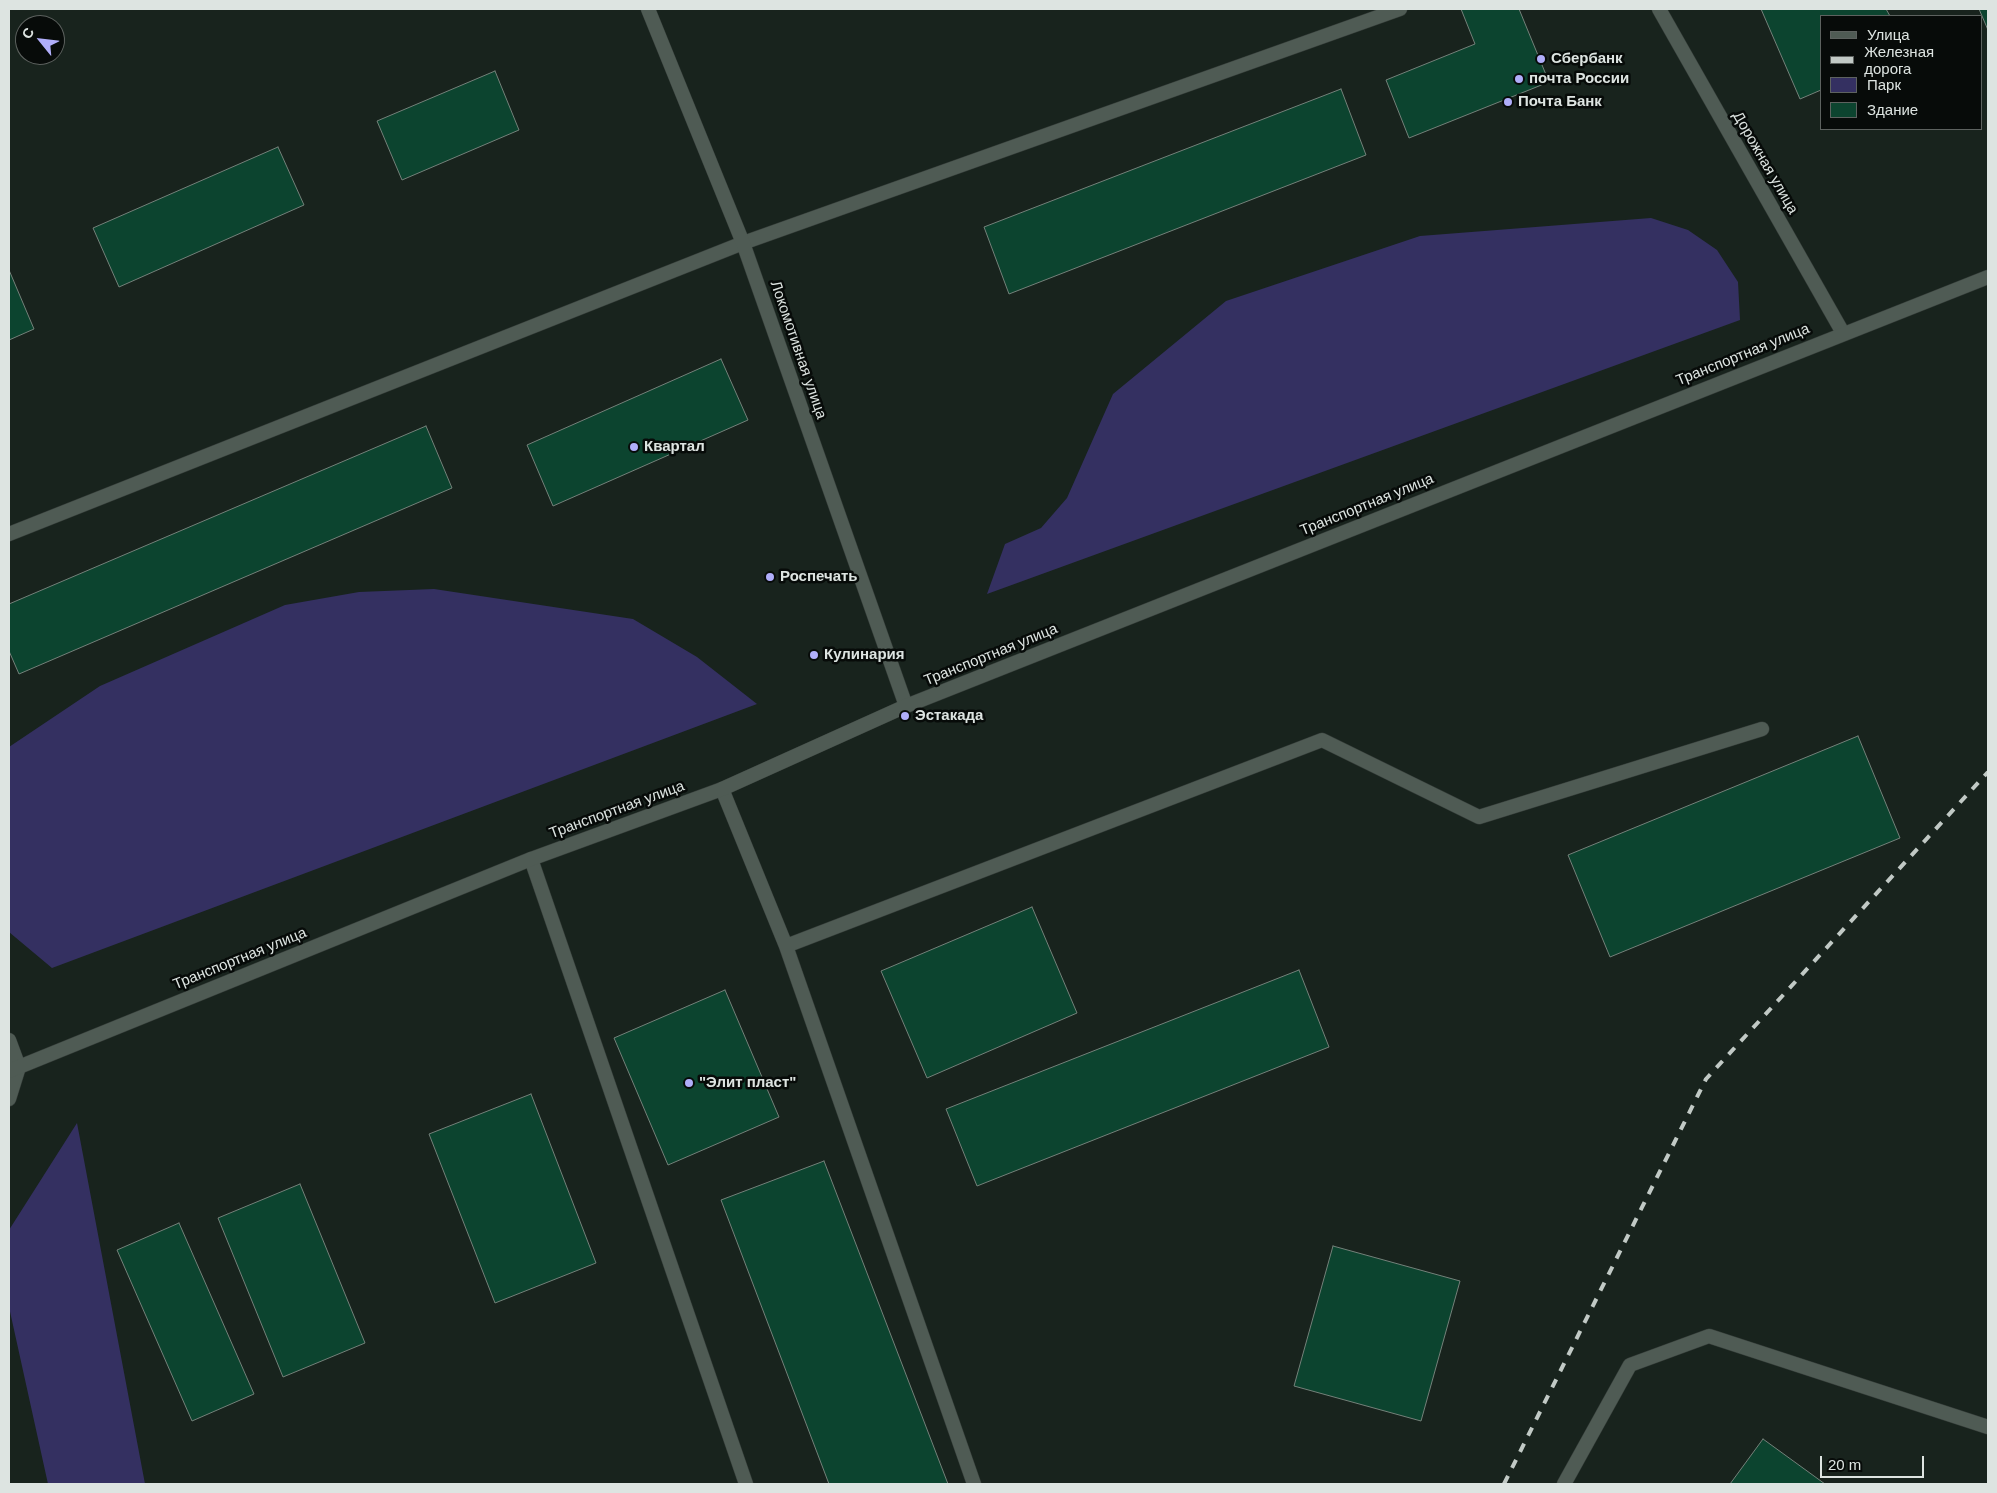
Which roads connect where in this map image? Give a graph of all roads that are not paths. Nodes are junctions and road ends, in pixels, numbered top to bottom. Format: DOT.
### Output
graph roads {
  1 [pos="648,9"];
  2 [pos="1400,9"];
  3 [pos="1659,9"];
  4 [pos="743,243"];
  5 [pos="1988,277"];
  6 [pos="1843,333"];
  7 [pos="9,534"];
  8 [pos="906,706"];
  9 [pos="1762,729"];
  10 [pos="722,789"];
  11 [pos="531,859"];
  12 [pos="786,946"];
  13 [pos="9,1040"];
  14 [pos="14,1069"];
  15 [pos="9,1099"];
  16 [pos="1988,1427"];
  17 [pos="746,1484"];
  18 [pos="974,1484"];
  19 [pos="1564,1484"];
  1 -- 4 [label="street, Локомотивная улица"];
  2 -- 4 [label="street"];
  3 -- 6 [label="street, Дорожная улица"];
  4 -- 7 [label="street"];
  4 -- 8 [label="street, Локомотивная улица"];
  5 -- 6 [label="street, Транспортная улица"];
  6 -- 8 [label="street, Транспортная улица"];
  8 -- 10 [label="street, Транспортная улица"];
  9 -- 12 [label="street"];
  10 -- 11 [label="street, Транспортная улица"];
  10 -- 12 [label="street"];
  11 -- 14 [label="street, Транспортная улица"];
  11 -- 17 [label="street"];
  12 -- 18 [label="street"];
  13 -- 14 [label="street"];
  14 -- 15 [label="street"];
  16 -- 19 [label="street"];
}
